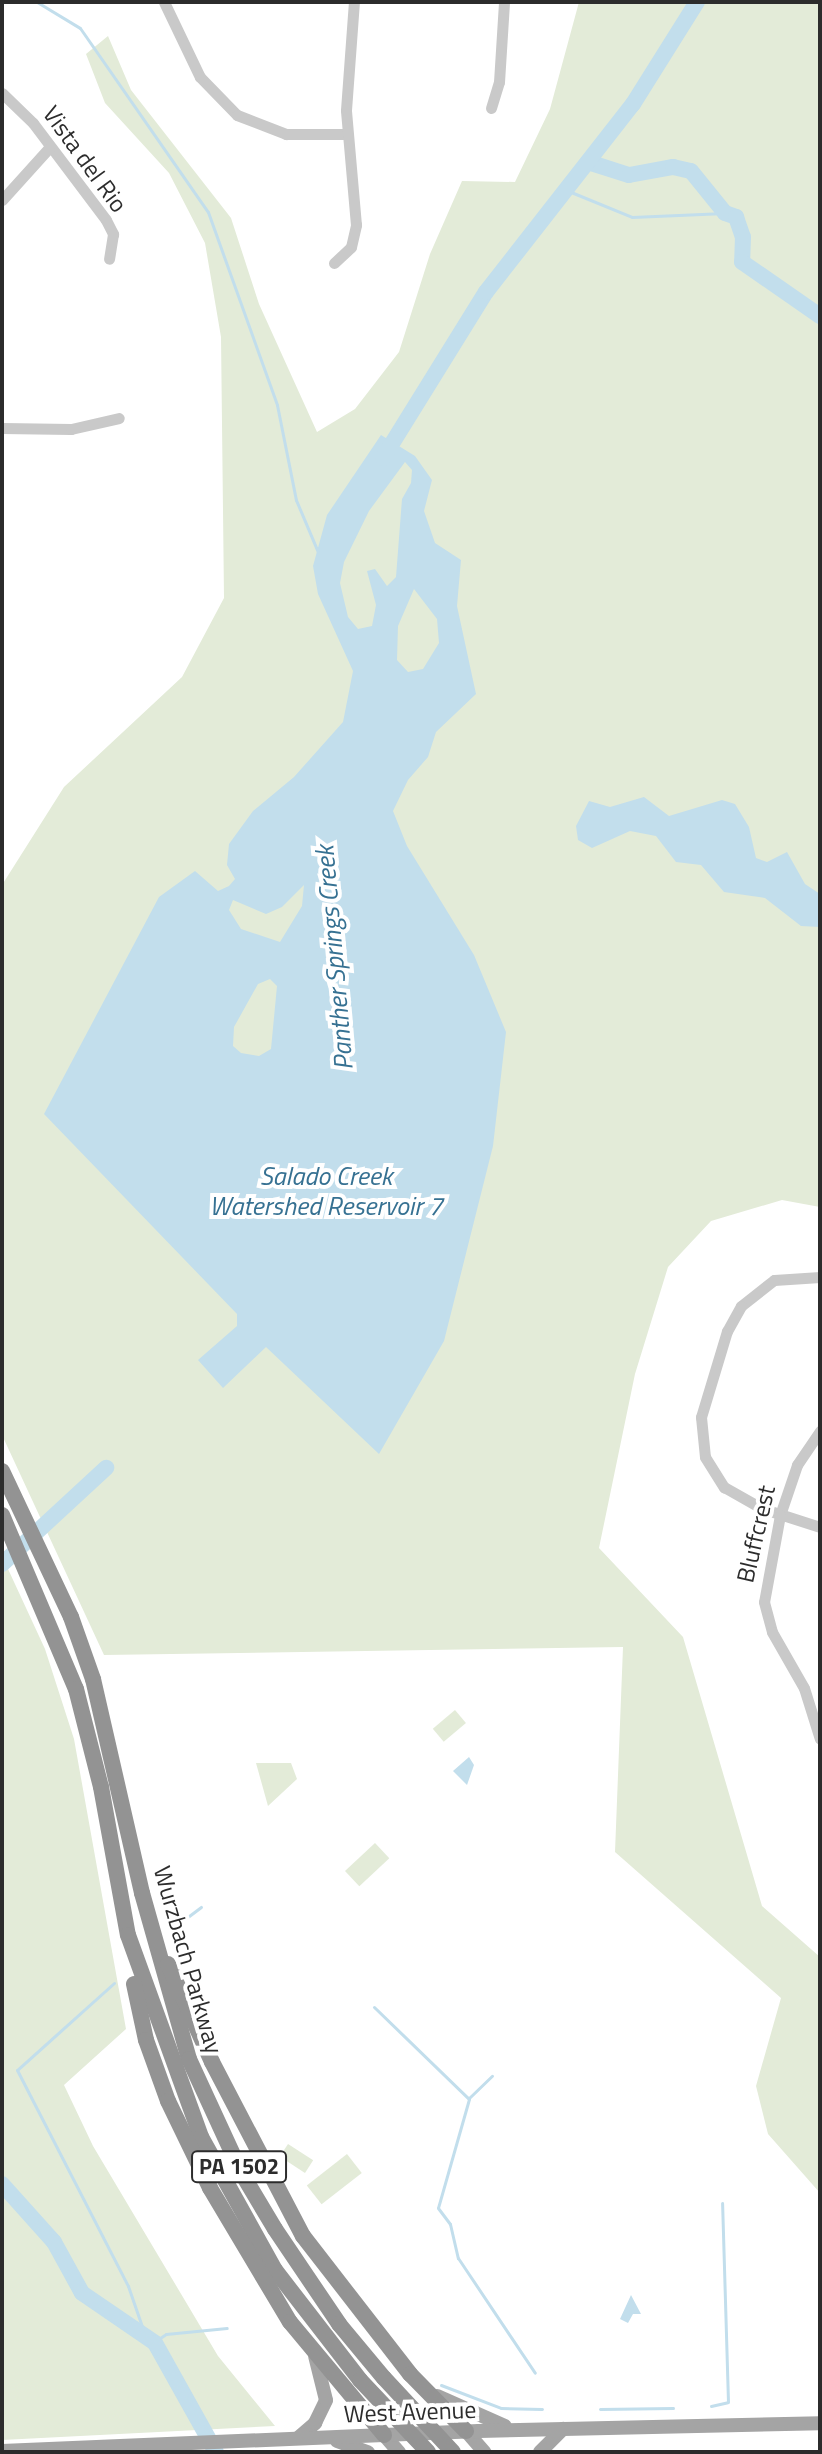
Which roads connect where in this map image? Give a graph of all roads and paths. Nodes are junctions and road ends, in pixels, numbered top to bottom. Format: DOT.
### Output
graph roads {
  1 [pos="164,2"];
  2 [pos="354,2"];
  3 [pos="504,2"];
  4 [pos="2,93"];
  5 [pos="491,108"];
  6 [pos="347,134"];
  7 [pos="49,148"];
  8 [pos="2,200"];
  9 [pos="109,259"];
  10 [pos="334,263"];
  11 [pos="119,418"];
  12 [pos="2,428"];
  13 [pos="820,1277"];
  14 [pos="820,1431"];
  15 [pos="2,1471"];
  16 [pos="2,1515"];
  17 [pos="780,1515"];
  18 [pos="820,1527"];
  19 [pos="820,1739"];
  20 [pos="152,1926"];
  21 [pos="128,1935"];
  22 [pos="315,2356"];
  23 [pos="416,2380"];
  24 [pos="351,2398"];
  25 [pos="820,2423"];
  26 [pos="563,2429"];
  27 [pos="517,2430"];
  28 [pos="466,2431"];
  29 [pos="384,2435"];
  30 [pos="325,2437"];
  31 [pos="298,2438"];
  32 [pos="2,2451"];
  33 [pos="368,2452"];
  34 [pos="399,2452"];
  35 [pos="428,2452"];
  36 [pos="453,2452"];
  37 [pos="484,2452"];
  38 [pos="540,2452"];
  1 -- 6 [label="street"];
  2 -- 6 [label="street"];
  3 -- 5 [label="street"];
  4 -- 7 [label="street, Vista del Rio"];
  6 -- 10 [label="street"];
  7 -- 8 [label="street"];
  7 -- 9 [label="street, Vista del Rio"];
  11 -- 12 [label="street"];
  13 -- 17 [label="street"];
  14 -- 17 [label="street, Bluffcrest"];
  15 -- 20 [label="highway, Wurzbach Parkway / PA 1502"];
  16 -- 21 [label="highway, Wurzbach Parkway / PA 1502"];
  17 -- 18 [label="street"];
  17 -- 19 [label="street, Bluffcrest"];
  20 -- 23 [label="highway"];
  20 -- 36 [label="highway, Wurzbach Parkway / PA 1502, bridge"];
  21 -- 22 [label="highway"];
  21 -- 35 [label="highway, Wurzbach Parkway / PA 1502, bridge"];
  22 -- 24 [label="highway"];
  22 -- 31 [label="main road"];
  23 -- 24 [label="highway"];
  23 -- 27 [label="main road"];
  23 -- 28 [label="highway"];
  24 -- 29 [label="highway"];
  25 -- 26 [label="main road, West Avenue"];
  26 -- 27 [label="main road, West Avenue"];
  26 -- 38 [label="main road"];
  27 -- 28 [label="main road, West Avenue"];
  28 -- 29 [label="main road, West Avenue"];
  28 -- 37 [label="main road"];
  29 -- 30 [label="main road, West Avenue"];
  29 -- 34 [label="main road"];
  30 -- 31 [label="main road, West Avenue"];
  30 -- 33 [label="main road"];
  31 -- 32 [label="main road, West Avenue"];
}
